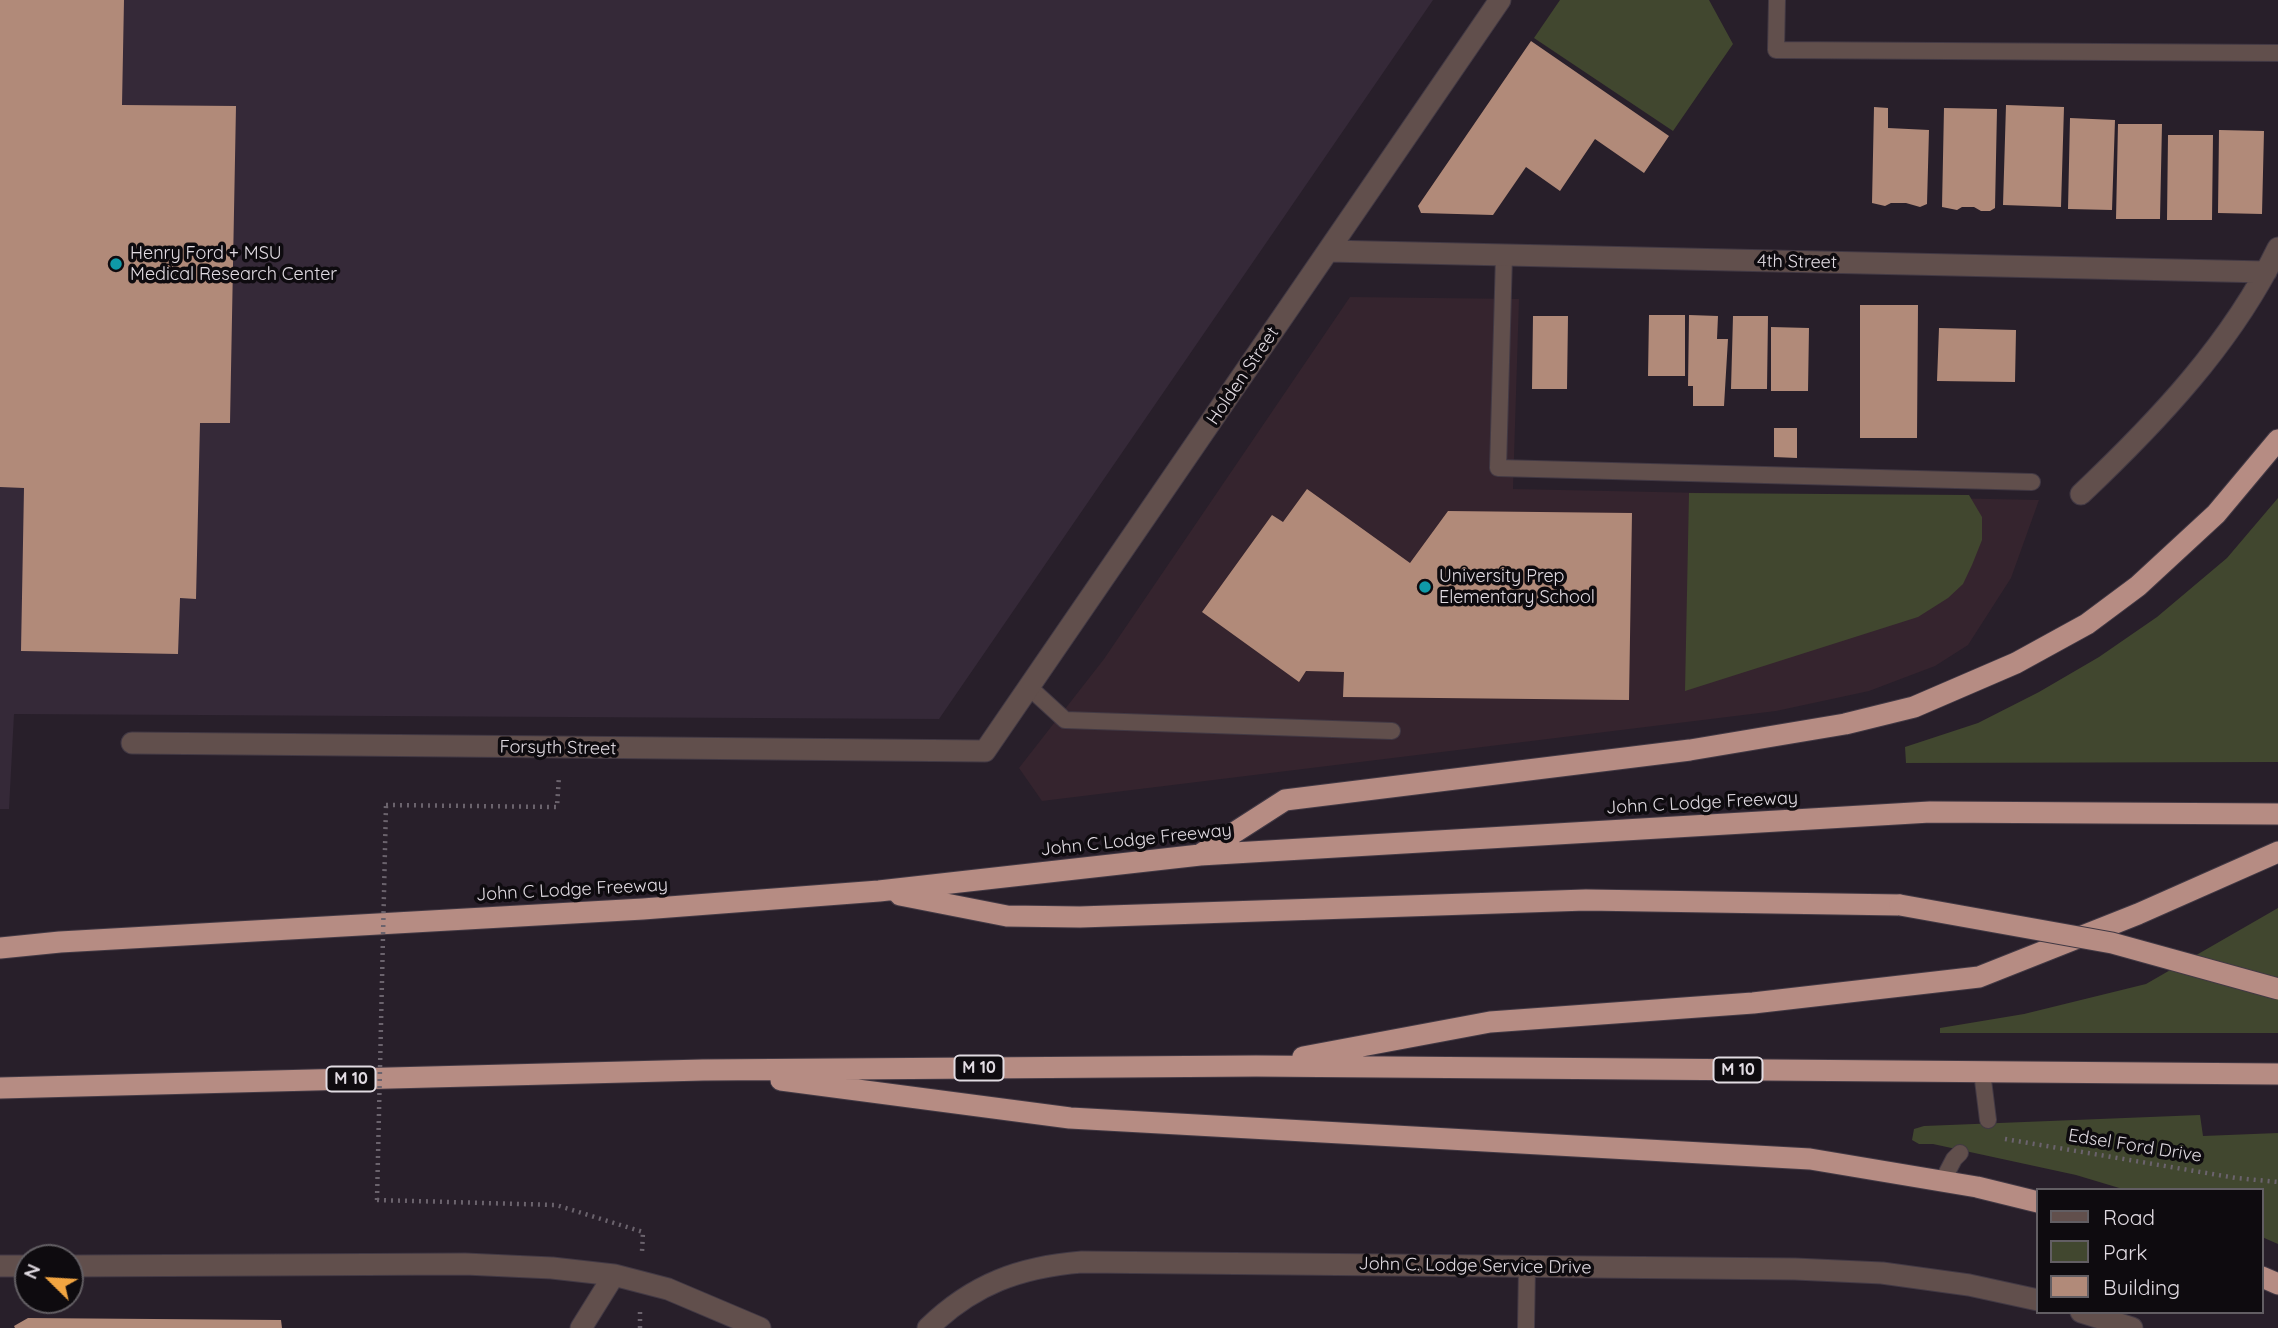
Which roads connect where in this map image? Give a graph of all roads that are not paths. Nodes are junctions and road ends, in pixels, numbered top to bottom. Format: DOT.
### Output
graph roads {
  1 [pos="1500,0"];
  2 [pos="1777,0"];
  3 [pos="2278,53"];
  4 [pos="2278,248"];
  5 [pos="1328,251"];
  6 [pos="1504,256"];
  7 [pos="2266,272"];
  8 [pos="2278,440"];
  9 [pos="2032,482"];
  10 [pos="2081,494"];
  11 [pos="1030,688"];
  12 [pos="1392,731"];
  13 [pos="132,743"];
  14 [pos="985,751"];
  15 [pos="2278,814"];
  16 [pos="2278,852"];
  17 [pos="1200,855"];
  18 [pos="879,891"];
  19 [pos="0,945"];
  20 [pos="2278,989"];
  21 [pos="1256,1066"];
  22 [pos="703,1070"];
  23 [pos="1982,1072"];
  24 [pos="2278,1074"];
  25 [pos="0,1088"];
  26 [pos="1988,1120"];
  27 [pos="1960,1153"];
  28 [pos="1942,1182"];
  29 [pos="2036,1202"];
  30 [pos="84,1266"];
  31 [pos="1527,1266"];
  32 [pos="614,1275"];
  33 [pos="2036,1300"];
  34 [pos="2087,1314"];
  35 [pos="581,1328"];
  36 [pos="761,1328"];
  37 [pos="928,1328"];
  38 [pos="1526,1328"];
  39 [pos="2132,1328"];
  1 -- 5 [label="street, Holden Street"];
  2 -- 3 [label="lane"];
  4 -- 7 [label="street"];
  5 -- 6 [label="street, 4th Street"];
  5 -- 11 [label="street, Holden Street"];
  6 -- 7 [label="street, 4th Street"];
  6 -- 9 [label="lane"];
  7 -- 10 [label="street"];
  8 -- 17 [label="highway"];
  11 -- 12 [label="lane"];
  11 -- 14 [label="street, Holden Street"];
  13 -- 14 [label="street, Forsyth Street"];
  15 -- 17 [label="highway, John C Lodge Freeway"];
  16 -- 21 [label="highway"];
  17 -- 18 [label="highway, John C Lodge Freeway"];
  18 -- 19 [label="highway, John C Lodge Freeway"];
  18 -- 20 [label="highway, bridge"];
  21 -- 22 [label="highway, M 10"];
  21 -- 23 [label="highway, M 10"];
  22 -- 25 [label="highway, M 10"];
  22 -- 28 [label="highway"];
  23 -- 24 [label="highway, M 10"];
  23 -- 26 [label="lane"];
  27 -- 28 [label="lane"];
  28 -- 29 [label="highway"];
  30 -- 32 [label="street"];
  31 -- 33 [label="street, John C. Lodge Service Drive"];
  31 -- 37 [label="street, John C. Lodge Service Drive"];
  31 -- 38 [label="lane"];
  32 -- 35 [label="street"];
  32 -- 36 [label="street"];
  34 -- 39 [label="street"];
}
